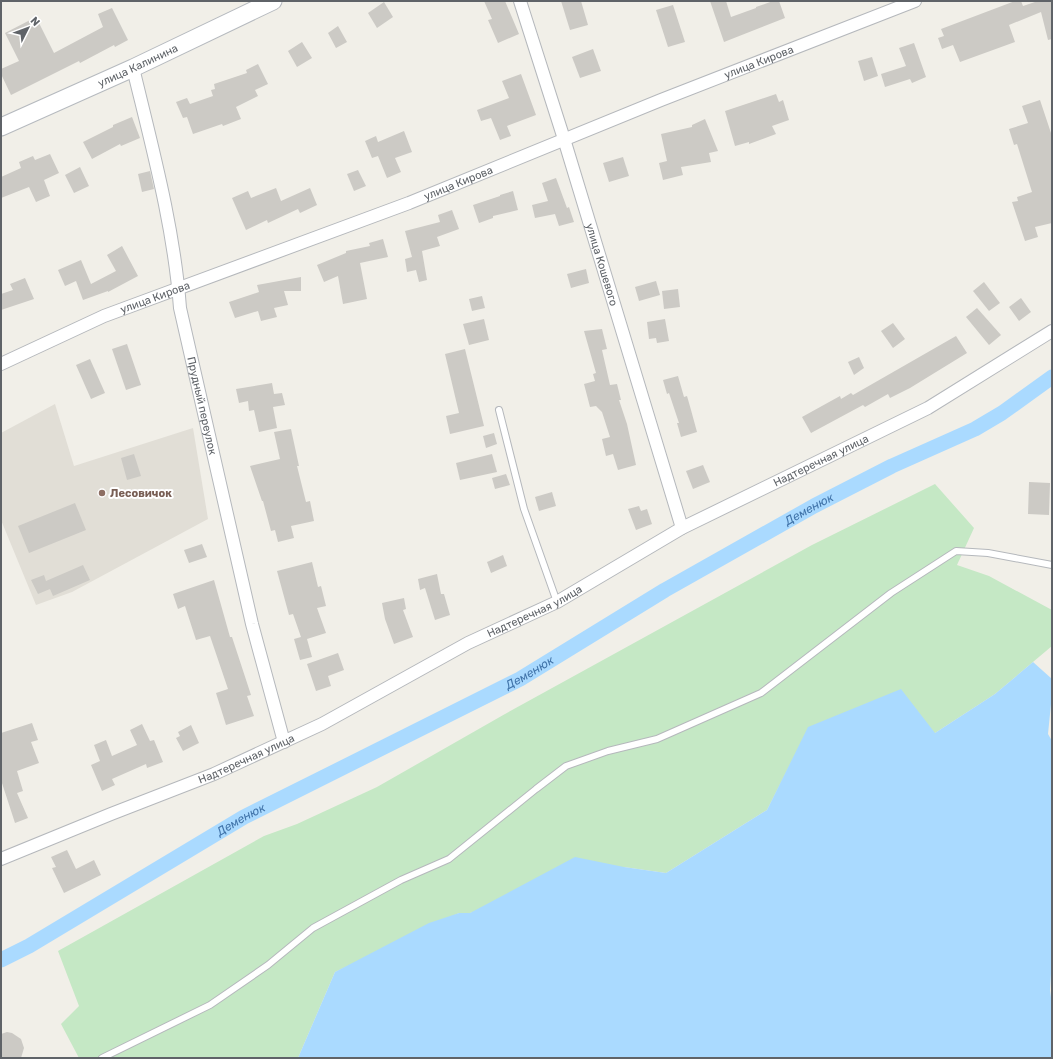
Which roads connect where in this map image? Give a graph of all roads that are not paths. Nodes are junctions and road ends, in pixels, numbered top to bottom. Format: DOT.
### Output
graph roads {
  1 [pos="273,1"];
  2 [pos="520,1"];
  3 [pos="915,1"];
  4 [pos="133,68"];
  5 [pos="1,127"];
  6 [pos="564,139"];
  7 [pos="179,288"];
  8 [pos="1052,331"];
  9 [pos="1,364"];
  10 [pos="499,410"];
  11 [pos="682,528"];
  12 [pos="1052,565"];
  13 [pos="557,602"];
  14 [pos="284,742"];
  15 [pos="1,860"];
  16 [pos="102,1058"];
  1 -- 4 [label="street, улица Калинина"];
  2 -- 6 [label="street, улица Кошевого"];
  3 -- 6 [label="street, улица Кирова"];
  4 -- 5 [label="street, улица Калинина"];
  4 -- 7 [label="street, Прудный переулок"];
  6 -- 7 [label="street, улица Кирова"];
  6 -- 11 [label="street, улица Кошевого"];
  7 -- 9 [label="street, улица Кирова"];
  7 -- 14 [label="street, Прудный переулок"];
  8 -- 11 [label="street, Надтеречная улица"];
  10 -- 13 [label="lane"];
  11 -- 13 [label="street, Надтеречная улица"];
  12 -- 16 [label="lane"];
  13 -- 14 [label="street, Надтеречная улица"];
  14 -- 15 [label="street, Надтеречная улица"];
}
